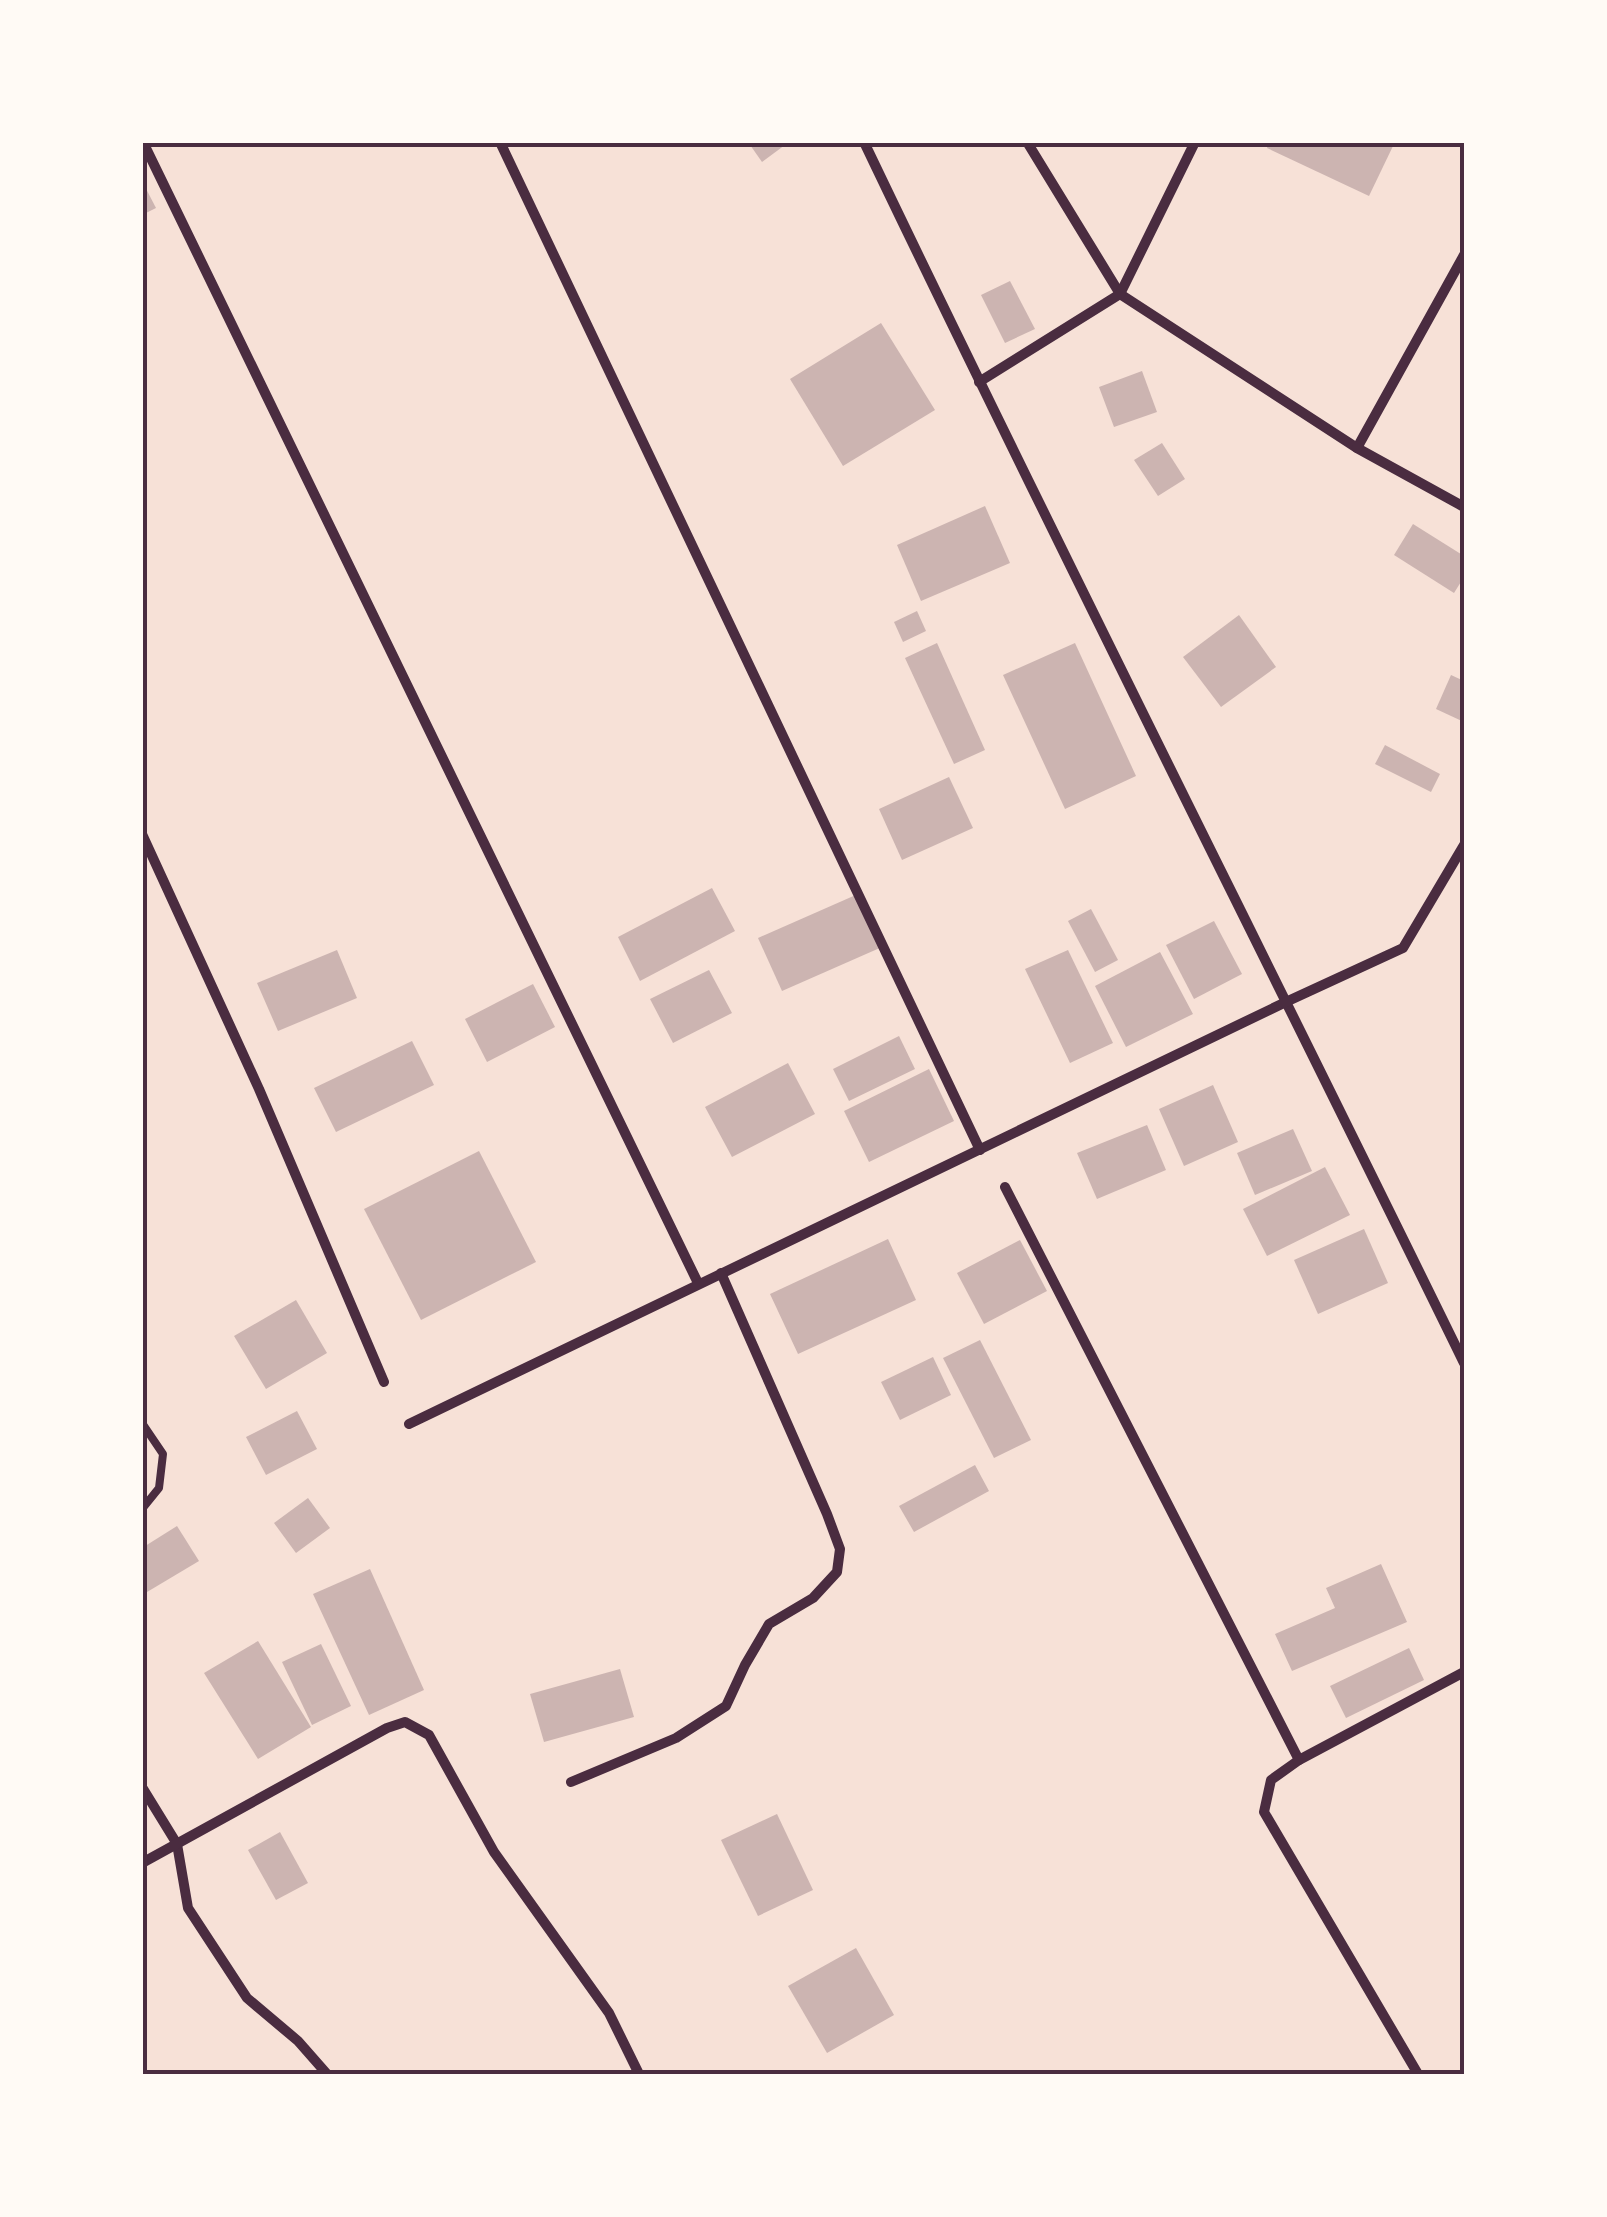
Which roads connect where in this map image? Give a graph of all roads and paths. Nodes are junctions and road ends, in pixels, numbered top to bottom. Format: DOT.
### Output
graph roads {
  1 [pos="143,142"];
  2 [pos="500,142"];
  3 [pos="864,142"];
  4 [pos="1026,142"];
  5 [pos="1195,142"];
  6 [pos="1464,255"];
  7 [pos="1120,294"];
  8 [pos="979,382"];
  9 [pos="1357,448"];
  10 [pos="1464,507"];
  11 [pos="142,834"];
  12 [pos="1464,845"];
  13 [pos="1288,1001"];
  14 [pos="980,1150"];
  15 [pos="1006,1187"];
  16 [pos="721,1273"];
  17 [pos="698,1283"];
  18 [pos="1464,1363"];
  19 [pos="384,1382"];
  20 [pos="142,1423"];
  21 [pos="409,1424"];
  22 [pos="142,1509"];
  23 [pos="1464,1672"];
  24 [pos="1299,1760"];
  25 [pos="571,1782"];
  26 [pos="142,1787"];
  27 [pos="177,1844"];
  28 [pos="142,1863"];
  29 [pos="327,2074"];
  30 [pos="640,2074"];
  31 [pos="1418,2074"];
  1 -- 17 [label="street"];
  2 -- 14 [label="street"];
  3 -- 8 [label="street"];
  4 -- 7 [label="street"];
  5 -- 7 [label="street"];
  6 -- 9 [label="street"];
  7 -- 8 [label="street"];
  7 -- 9 [label="street"];
  8 -- 13 [label="street"];
  9 -- 10 [label="street"];
  11 -- 19 [label="street"];
  12 -- 13 [label="street"];
  13 -- 14 [label="street"];
  13 -- 18 [label="street"];
  14 -- 16 [label="street"];
  15 -- 24 [label="street"];
  16 -- 17 [label="street"];
  16 -- 25 [label="street"];
  17 -- 21 [label="street"];
  20 -- 22 [label="lane"];
  23 -- 24 [label="street"];
  24 -- 31 [label="street"];
  26 -- 27 [label="street"];
  27 -- 28 [label="street"];
  27 -- 29 [label="street"];
  27 -- 30 [label="street"];
}
